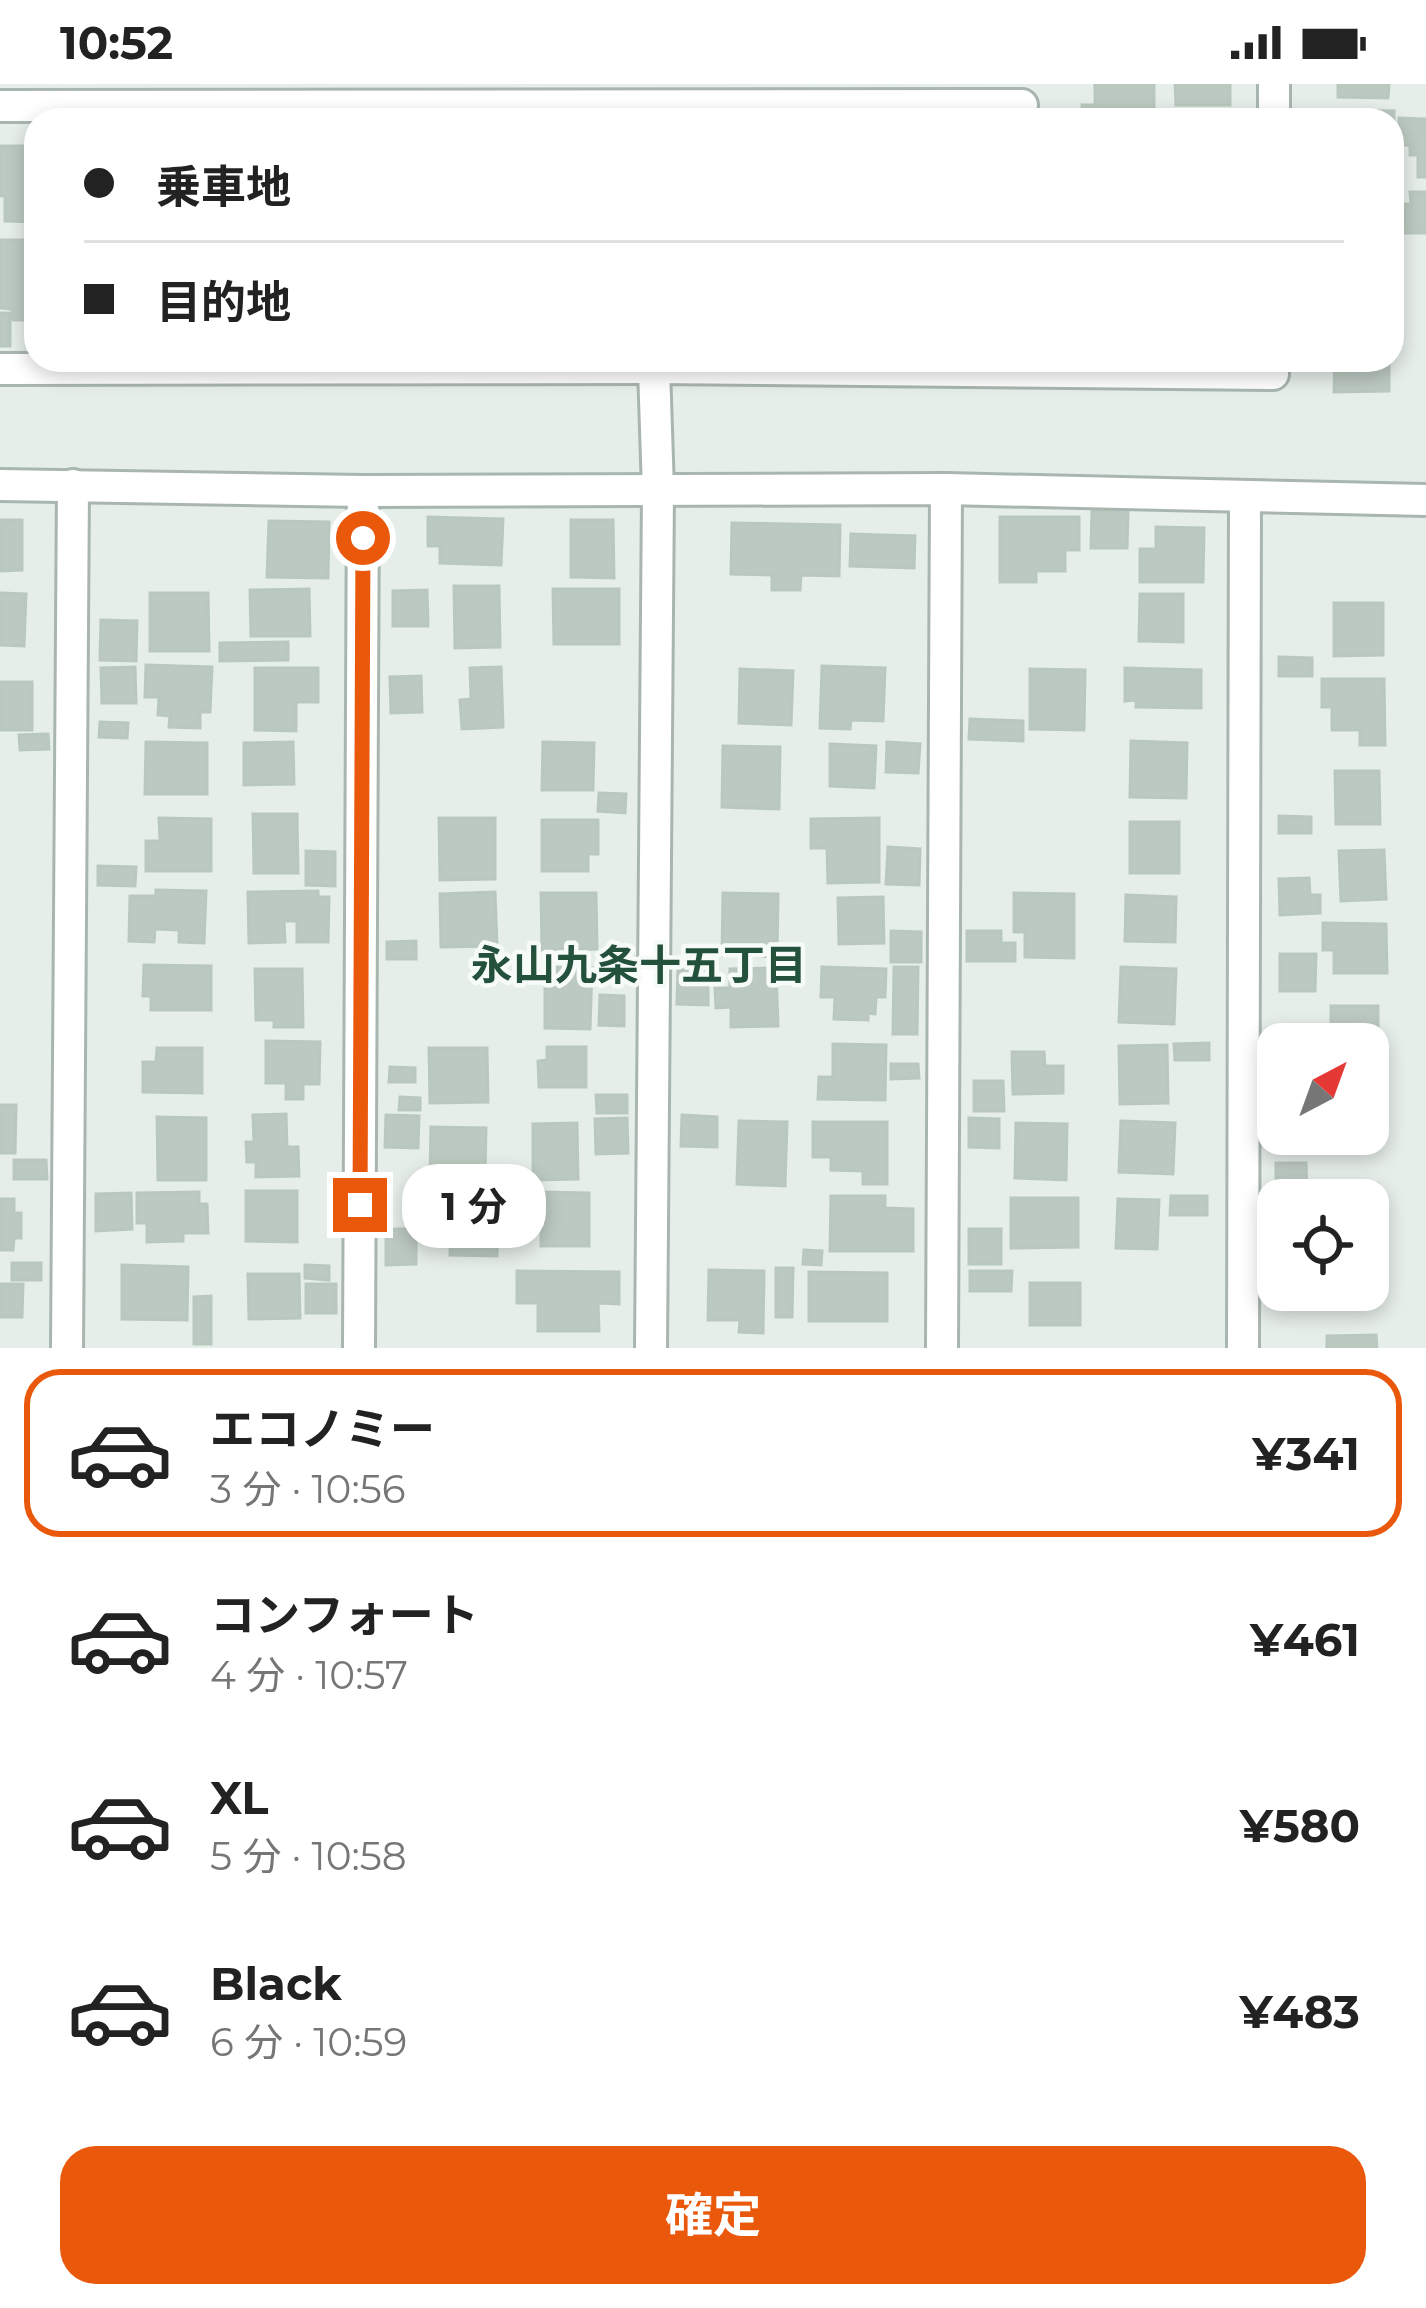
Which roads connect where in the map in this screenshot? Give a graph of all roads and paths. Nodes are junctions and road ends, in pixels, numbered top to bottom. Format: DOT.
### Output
graph roads {
  1 [pos="99,96"];
  2 [pos="1022,103"];
  3 [pos="0,106"];
  4 [pos="654,372"];
  5 [pos="1200,372"];
  6 [pos="1273,372"];
  7 [pos="0,485"];
  8 [pos="73,485"];
  9 [pos="946,489"];
  10 [pos="363,491"];
  11 [pos="658,491"];
  12 [pos="1245,496"];
  13 [pos="1426,500"];
  14 [pos="68,1348"];
  15 [pos="359,1348"];
  16 [pos="651,1348"];
  17 [pos="942,1348"];
  18 [pos="1243,1348"];
  1 -- 2 [label="street"];
  1 -- 3 [label="street"];
  4 -- 11 [label="street"];
  5 -- 6 [label="street"];
  7 -- 8 [label="street"];
  8 -- 10 [label="street"];
  8 -- 14 [label="street"];
  9 -- 11 [label="street"];
  9 -- 12 [label="street"];
  9 -- 17 [label="street"];
  10 -- 11 [label="street"];
  10 -- 15 [label="street"];
  11 -- 16 [label="street"];
  12 -- 13 [label="street"];
  12 -- 18 [label="street"];
}
